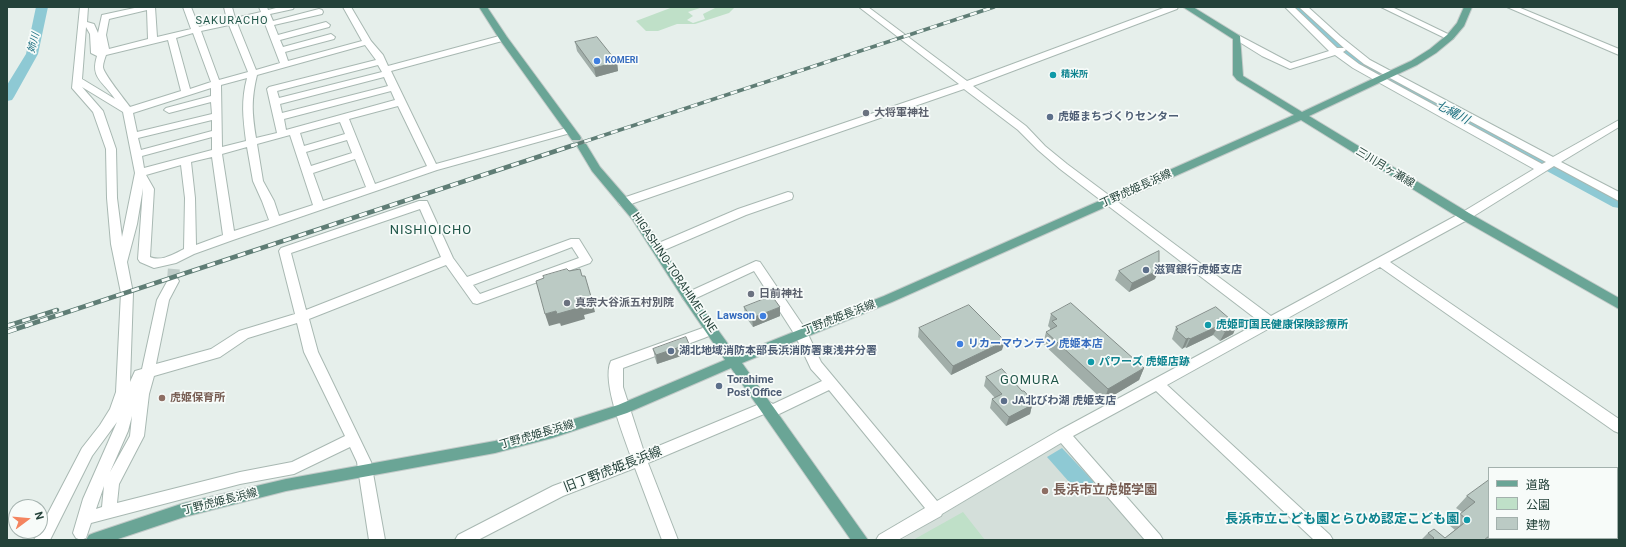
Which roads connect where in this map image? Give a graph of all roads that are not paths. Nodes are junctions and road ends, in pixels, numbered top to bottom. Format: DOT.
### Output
graph roads {
  1 [pos="151,7"];
  2 [pos="187,7"];
  3 [pos="228,7"];
  4 [pos="290,7"];
  5 [pos="347,7"];
  6 [pos="483,7"];
  7 [pos="863,7"];
  8 [pos="1174,7"];
  9 [pos="1187,7"];
  10 [pos="1289,7"];
  11 [pos="1303,7"];
  12 [pos="1385,7"];
  13 [pos="1468,7"];
  14 [pos="1511,7"];
  15 [pos="318,9"];
  16 [pos="265,10"];
  17 [pos="84,13"];
  18 [pos="232,21"];
  19 [pos="270,24"];
  20 [pos="326,25"];
  21 [pos="195,30"];
  22 [pos="172,36"];
  23 [pos="1450,36"];
  24 [pos="331,37"];
  25 [pos="275,38"];
  26 [pos="503,38"];
  27 [pos="1237,38"];
  28 [pos="153,41"];
  29 [pos="367,42"];
  30 [pos="1350,49"];
  31 [pos="338,50"];
  32 [pos="280,51"];
  33 [pos="1335,51"];
  34 [pos="1619,52"];
  35 [pos="104,53"];
  36 [pos="285,64"];
  37 [pos="384,68"];
  38 [pos="253,73"];
  39 [pos="1384,76"];
  40 [pos="77,80"];
  41 [pos="216,83"];
  42 [pos="966,85"];
  43 [pos="394,87"];
  44 [pos="186,93"];
  45 [pos="216,98"];
  46 [pos="275,102"];
  47 [pos="400,102"];
  48 [pos="169,110"];
  49 [pos="128,111"];
  50 [pos="216,116"];
  51 [pos="1301,116"];
  52 [pos="278,117"];
  53 [pos="343,117"];
  54 [pos="1619,123"];
  55 [pos="294,131"];
  56 [pos="217,133"];
  57 [pos="282,134"];
  58 [pos="133,136"];
  59 [pos="350,136"];
  60 [pos="576,138"];
  61 [pos="253,142"];
  62 [pos="300,150"];
  63 [pos="217,152"];
  64 [pos="136,154"];
  65 [pos="358,155"];
  66 [pos="186,161"];
  67 [pos="1555,161"];
  68 [pos="433,168"];
  69 [pos="1542,169"];
  70 [pos="307,171"];
  71 [pos="140,173"];
  72 [pos="372,189"];
  73 [pos="788,196"];
  74 [pos="1619,197"];
  75 [pos="1110,200"];
  76 [pos="624,202"];
  77 [pos="319,207"];
  78 [pos="1465,216"];
  79 [pos="275,222"];
  80 [pos="230,238"];
  81 [pos="658,248"];
  82 [pos="190,251"];
  83 [pos="448,259"];
  84 [pos="1381,262"];
  85 [pos="121,263"];
  86 [pos="173,281"];
  87 [pos="465,283"];
  88 [pos="688,297"];
  89 [pos="1619,304"];
  90 [pos="302,317"];
  91 [pos="1271,323"];
  92 [pos="711,330"];
  93 [pos="801,333"];
  94 [pos="734,362"];
  95 [pos="148,372"];
  96 [pos="831,383"];
  97 [pos="1157,384"];
  98 [pos="622,409"];
  99 [pos="769,410"];
  100 [pos="1619,427"];
  101 [pos="105,429"];
  102 [pos="122,431"];
  103 [pos="1063,435"];
  104 [pos="353,439"];
  105 [pos="640,461"];
  106 [pos="366,471"];
  107 [pos="110,511"];
  108 [pos="936,511"];
  109 [pos="86,518"];
  110 [pos="88,536"];
  111 [pos="42,540"];
  112 [pos="377,540"];
  113 [pos="463,540"];
  114 [pos="670,540"];
  115 [pos="860,540"];
  116 [pos="884,540"];
  117 [pos="1155,540"];
  118 [pos="1325,540"];
  1 -- 28 [label="street"];
  1 -- 35 [label="street"];
  2 -- 21 [label="street"];
  3 -- 18 [label="street"];
  4 -- 16 [label="street"];
  5 -- 29 [label="street"];
  6 -- 26 [label="main road, HIGASHINO-TORAHIME LINE"];
  7 -- 42 [label="street"];
  8 -- 42 [label="street"];
  9 -- 27 [label="main road"];
  10 -- 33 [label="street"];
  11 -- 30 [label="street"];
  12 -- 23 [label="street"];
  13 -- 23 [label="main road, 丁野虎姫長浜線"];
  14 -- 34 [label="street"];
  15 -- 19 [label="street"];
  15 -- 20 [label="street"];
  16 -- 18 [label="street"];
  16 -- 19 [label="street"];
  17 -- 35 [label="street"];
  17 -- 40 [label="street"];
  18 -- 21 [label="street"];
  18 -- 38 [label="street"];
  19 -- 25 [label="street"];
  20 -- 24 [label="street"];
  20 -- 25 [label="street"];
  21 -- 22 [label="street"];
  21 -- 41 [label="street"];
  22 -- 28 [label="street"];
  22 -- 44 [label="street"];
  23 -- 39 [label="main road, 丁野虎姫長浜線"];
  24 -- 31 [label="street"];
  24 -- 32 [label="street"];
  25 -- 32 [label="street"];
  26 -- 37 [label="street"];
  26 -- 60 [label="main road, HIGASHINO-TORAHIME LINE"];
  27 -- 33 [label="street"];
  27 -- 51 [label="main road, 三川月ヶ瀬線"];
  28 -- 35 [label="street"];
  29 -- 31 [label="street"];
  29 -- 37 [label="street"];
  30 -- 33 [label="street"];
  30 -- 39 [label="street"];
  31 -- 36 [label="street"];
  32 -- 36 [label="street"];
  33 -- 39 [label="street"];
  35 -- 49 [label="street"];
  36 -- 38 [label="street"];
  37 -- 43 [label="street"];
  37 -- 46 [label="street"];
  37 -- 46 [label="street"];
  38 -- 41 [label="street"];
  38 -- 61 [label="street"];
  39 -- 51 [label="main road, 丁野虎姫長浜線"];
  39 -- 67 [label="street"];
  39 -- 69 [label="street"];
  40 -- 49 [label="street"];
  40 -- 85 [label="street"];
  41 -- 44 [label="street"];
  41 -- 45 [label="street"];
  42 -- 75 [label="street"];
  42 -- 76 [label="street"];
  43 -- 47 [label="street"];
  43 -- 52 [label="street"];
  44 -- 49 [label="street"];
  45 -- 48 [label="street"];
  45 -- 50 [label="street"];
  46 -- 52 [label="street"];
  47 -- 53 [label="street"];
  47 -- 68 [label="street"];
  49 -- 58 [label="street"];
  50 -- 56 [label="street"];
  50 -- 58 [label="street"];
  51 -- 75 [label="main road, 丁野虎姫長浜線"];
  51 -- 78 [label="main road, 三川月ヶ瀬線"];
  52 -- 57 [label="street"];
  53 -- 55 [label="street"];
  53 -- 59 [label="street"];
  54 -- 67 [label="street"];
  55 -- 57 [label="street"];
  55 -- 62 [label="street"];
  56 -- 63 [label="street"];
  56 -- 64 [label="street"];
  57 -- 61 [label="street"];
  58 -- 64 [label="street"];
  59 -- 62 [label="street"];
  59 -- 65 [label="street"];
  60 -- 68 [label="street"];
  60 -- 76 [label="main road, HIGASHINO-TORAHIME LINE"];
  61 -- 63 [label="street"];
  61 -- 79 [label="street"];
  62 -- 70 [label="street"];
  63 -- 66 [label="street"];
  63 -- 80 [label="street"];
  64 -- 71 [label="street"];
  65 -- 70 [label="street"];
  65 -- 72 [label="street"];
  66 -- 71 [label="street"];
  66 -- 82 [label="street"];
  67 -- 69 [label="street"];
  67 -- 74 [label="street"];
  68 -- 72 [label="street"];
  69 -- 78 [label="street"];
  70 -- 77 [label="street"];
  71 -- 82 [label="street"];
  71 -- 85 [label="street"];
  72 -- 77 [label="street"];
  73 -- 81 [label="street"];
  75 -- 91 [label="street"];
  75 -- 93 [label="main road, 丁野虎姫長浜線"];
  76 -- 81 [label="main road, HIGASHINO-TORAHIME LINE"];
  77 -- 79 [label="street"];
  78 -- 84 [label="street"];
  78 -- 89 [label="main road, 三川月ヶ瀬線"];
  79 -- 80 [label="street"];
  80 -- 82 [label="street"];
  81 -- 88 [label="main road, HIGASHINO-TORAHIME LINE"];
  83 -- 87 [label="street"];
  83 -- 90 [label="street"];
  83 -- 90 [label="street"];
  84 -- 91 [label="street"];
  84 -- 100 [label="street"];
  85 -- 101 [label="street"];
  86 -- 95 [label="street"];
  87 -- 87 [label="street"];
  88 -- 92 [label="main road, HIGASHINO-TORAHIME LINE"];
  88 -- 93 [label="street"];
  90 -- 95 [label="street"];
  90 -- 104 [label="street"];
  91 -- 97 [label="street"];
  92 -- 94 [label="main road, HIGASHINO-TORAHIME LINE"];
  92 -- 98 [label="street"];
  93 -- 94 [label="main road, 丁野虎姫長浜線"];
  93 -- 96 [label="street"];
  94 -- 98 [label="main road, 丁野虎姫長浜線"];
  94 -- 99 [label="main road, HIGASHINO-TORAHIME LINE"];
  95 -- 102 [label="street"];
  95 -- 107 [label="street"];
  96 -- 99 [label="street, 旧丁野虎姫長浜線"];
  96 -- 108 [label="street"];
  97 -- 103 [label="street"];
  97 -- 118 [label="street"];
  98 -- 105 [label="street"];
  98 -- 106 [label="main road, 丁野虎姫長浜線"];
  99 -- 105 [label="street, 旧丁野虎姫長浜線"];
  99 -- 115 [label="main road, HIGASHINO-TORAHIME LINE"];
  101 -- 102 [label="street"];
  101 -- 111 [label="street"];
  102 -- 109 [label="street"];
  103 -- 108 [label="street"];
  103 -- 117 [label="street"];
  104 -- 106 [label="street"];
  104 -- 107 [label="street"];
  105 -- 113 [label="street, 旧丁野虎姫長浜線"];
  105 -- 114 [label="street"];
  106 -- 110 [label="main road, 丁野虎姫長浜線"];
  106 -- 112 [label="street"];
  107 -- 109 [label="street"];
  108 -- 116 [label="street"];
  109 -- 110 [label="street"];
}
